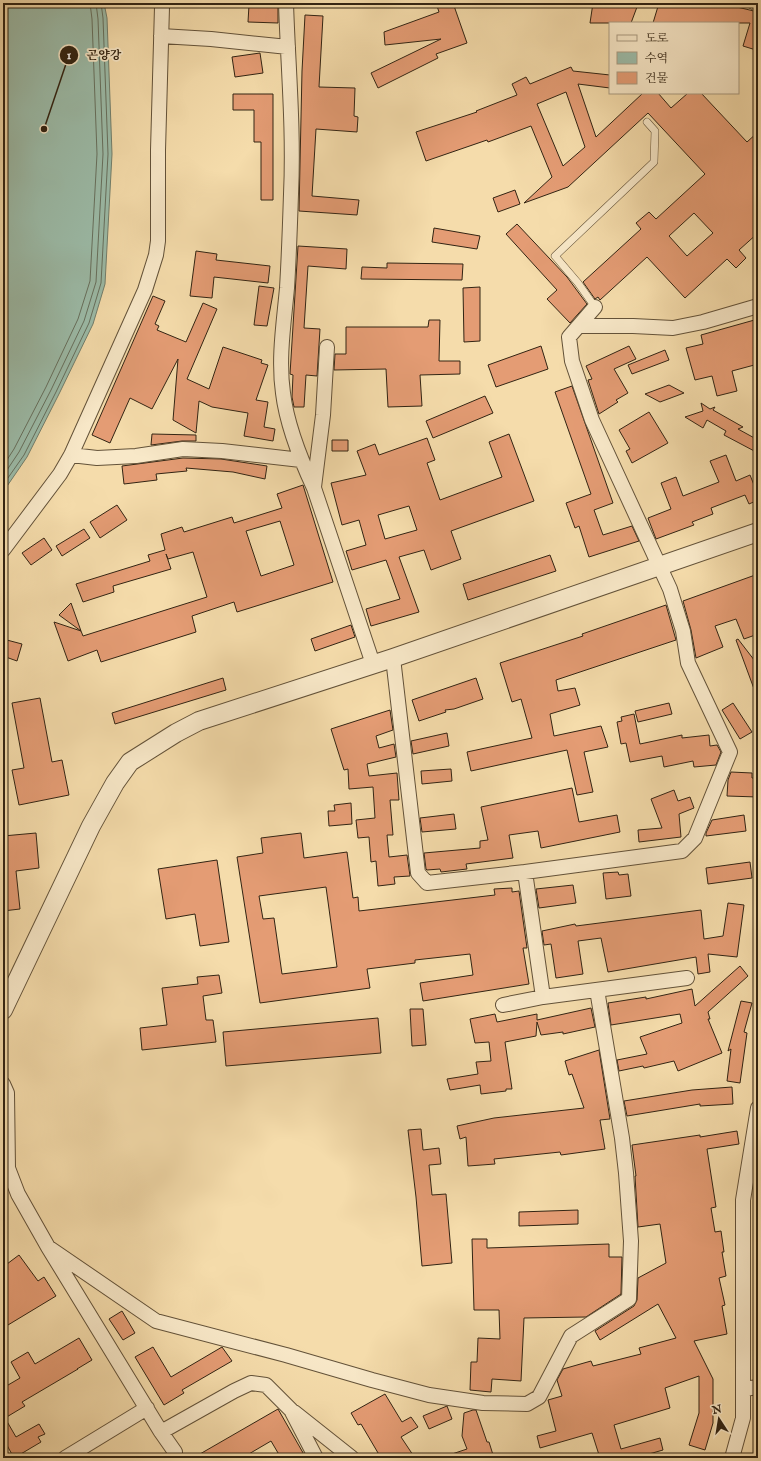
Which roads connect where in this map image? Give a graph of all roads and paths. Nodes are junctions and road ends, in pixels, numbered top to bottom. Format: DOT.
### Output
graph roads {
  1 [pos="286,3"];
  2 [pos="162,7"];
  3 [pos="161,36"];
  4 [pos="288,47"];
  5 [pos="647,122"];
  6 [pos="758,306"];
  7 [pos="595,308"];
  8 [pos="579,326"];
  9 [pos="327,347"];
  10 [pos="71,455"];
  11 [pos="301,460"];
  12 [pos="314,488"];
  13 [pos="758,532"];
  14 [pos="3,550"];
  15 [pos="658,566"];
  16 [pos="393,658"];
  17 [pos="373,664"];
  18 [pos="525,872"];
  19 [pos="687,978"];
  20 [pos="597,990"];
  21 [pos="543,997"];
  22 [pos="504,1005"];
  23 [pos="3,1010"];
  24 [pos="3,1084"];
  25 [pos="758,1108"];
  26 [pos="48,1247"];
  27 [pos="758,1387"];
  28 [pos="744,1390"];
  29 [pos="147,1408"];
  30 [pos="291,1410"];
  31 [pos="161,1432"];
  32 [pos="174,1452"];
  33 [pos="65,1458"];
  34 [pos="316,1458"];
  35 [pos="352,1458"];
  36 [pos="732,1458"];
  1 -- 4 [label="street"];
  2 -- 3 [label="street"];
  3 -- 4 [label="street"];
  3 -- 10 [label="street"];
  4 -- 11 [label="street"];
  5 -- 7 [label="lane"];
  6 -- 8 [label="street"];
  7 -- 8 [label="street"];
  8 -- 15 [label="street"];
  9 -- 12 [label="street"];
  10 -- 11 [label="street"];
  10 -- 14 [label="street"];
  11 -- 12 [label="street"];
  12 -- 17 [label="street"];
  13 -- 15 [label="street"];
  15 -- 16 [label="street"];
  15 -- 18 [label="street"];
  16 -- 17 [label="street"];
  16 -- 18 [label="street"];
  17 -- 23 [label="street"];
  18 -- 21 [label="street"];
  19 -- 20 [label="street"];
  20 -- 21 [label="street"];
  20 -- 26 [label="street"];
  21 -- 22 [label="street"];
  24 -- 26 [label="street"];
  25 -- 28 [label="street"];
  26 -- 29 [label="street"];
  27 -- 28 [label="street"];
  28 -- 36 [label="street"];
  29 -- 31 [label="street"];
  29 -- 33 [label="street"];
  30 -- 31 [label="street"];
  30 -- 34 [label="street"];
  30 -- 35 [label="street"];
  31 -- 32 [label="street"];
}
